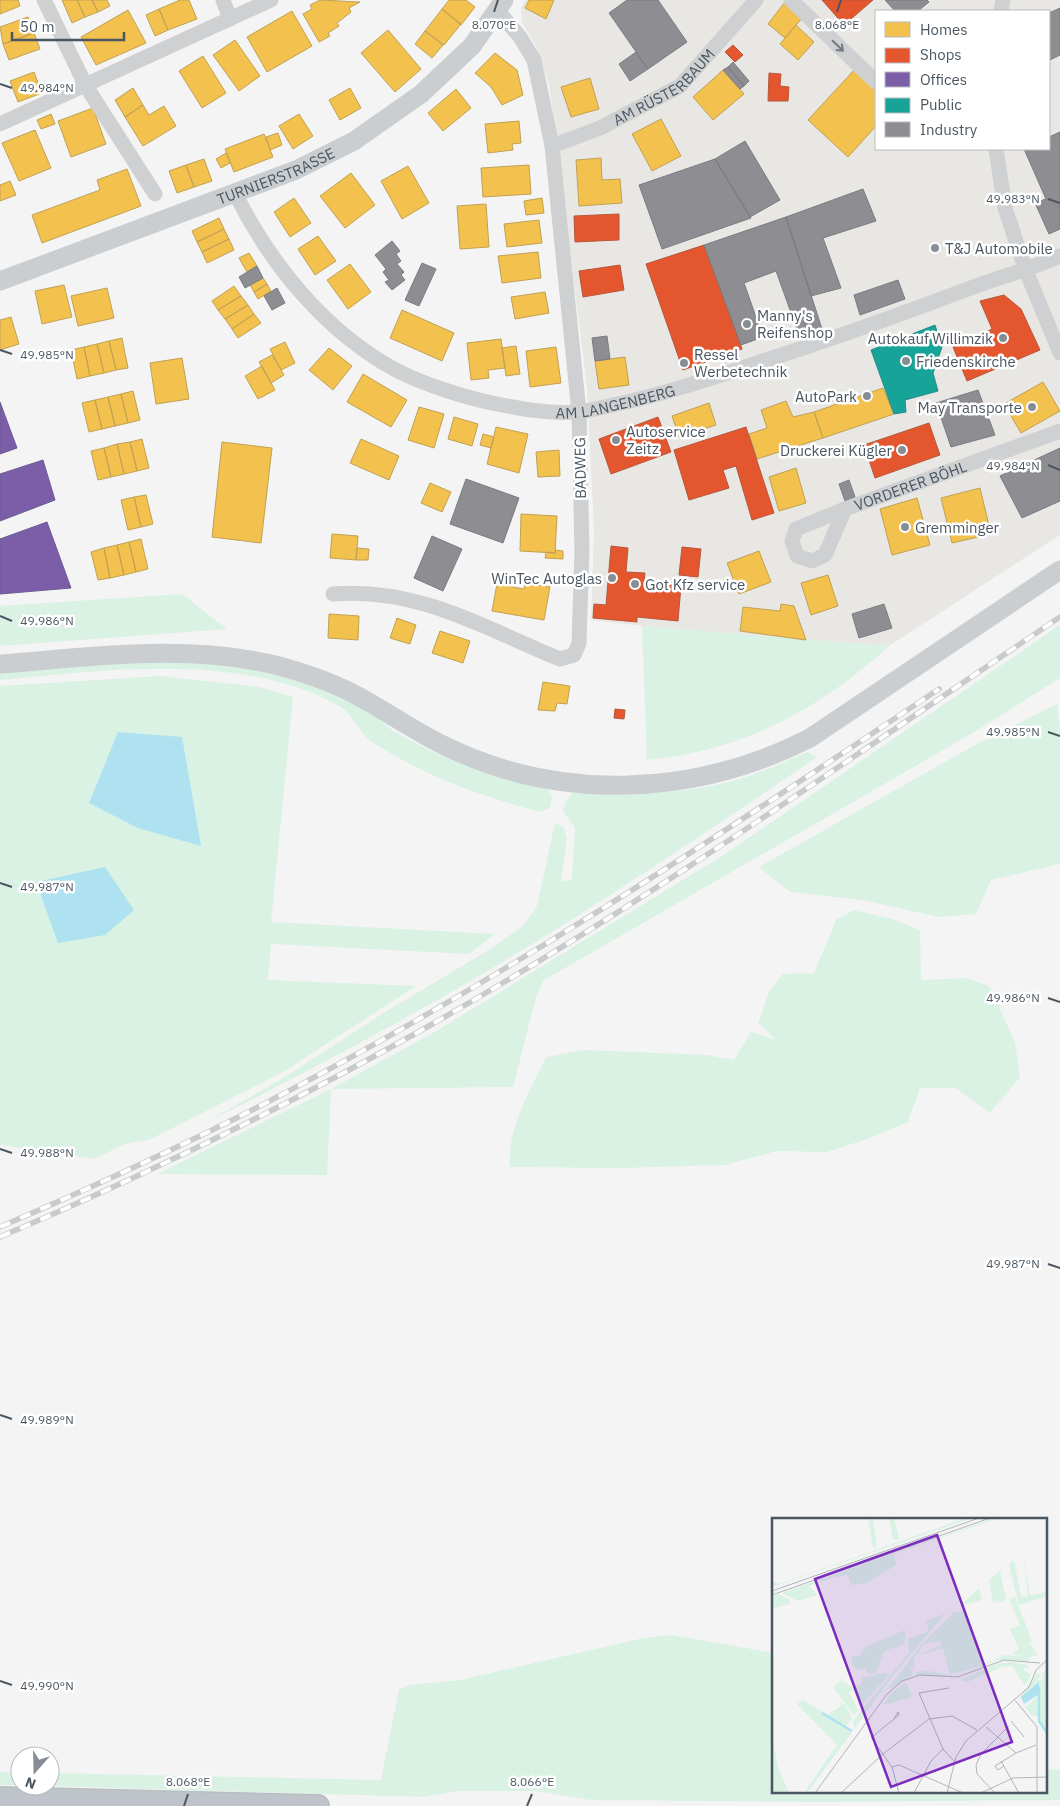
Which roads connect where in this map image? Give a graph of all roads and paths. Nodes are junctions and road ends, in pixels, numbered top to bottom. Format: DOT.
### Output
graph roads {
  1 [pos="44,0"];
  2 [pos="223,0"];
  3 [pos="271,0"];
  4 [pos="756,0"];
  5 [pos="790,0"];
  6 [pos="501,5"];
  7 [pos="230,19"];
  8 [pos="875,81"];
  9 [pos="86,86"];
  10 [pos="0,124"];
  11 [pos="552,146"];
  12 [pos="996,150"];
  13 [pos="235,193"];
  14 [pos="154,194"];
  15 [pos="1060,256"];
  16 [pos="1026,271"];
  17 [pos="0,280"];
  18 [pos="1060,353"];
  19 [pos="579,412"];
  20 [pos="1060,431"];
  21 [pos="845,509"];
  22 [pos="1060,570"];
  23 [pos="333,594"];
  24 [pos="0,664"];
  25 [pos="0,1798"];
  26 [pos="318,1806"];
  1 -- 9 [label="street"];
  2 -- 7 [label="street"];
  3 -- 7 [label="street"];
  4 -- 11 [label="street, AM RÜSTERBAUM"];
  5 -- 8 [label="street, one-way"];
  6 -- 11 [label="street, BADWEG"];
  6 -- 13 [label="main road, TURNIERSTRASSE"];
  7 -- 9 [label="street"];
  9 -- 10 [label="street"];
  9 -- 14 [label="street"];
  11 -- 19 [label="street, BADWEG"];
  12 -- 16 [label="street"];
  13 -- 17 [label="main road, TURNIERSTRASSE"];
  13 -- 19 [label="street, AM LANGENBERG"];
  15 -- 16 [label="street, AM LANGENBERG"];
  16 -- 18 [label="street"];
  16 -- 19 [label="street, AM LANGENBERG"];
  19 -- 23 [label="street, BADWEG"];
  20 -- 21 [label="street, VORDERER BÖHL"];
  22 -- 24 [label="main road"];
  25 -- 26 [label="highway"];
}
